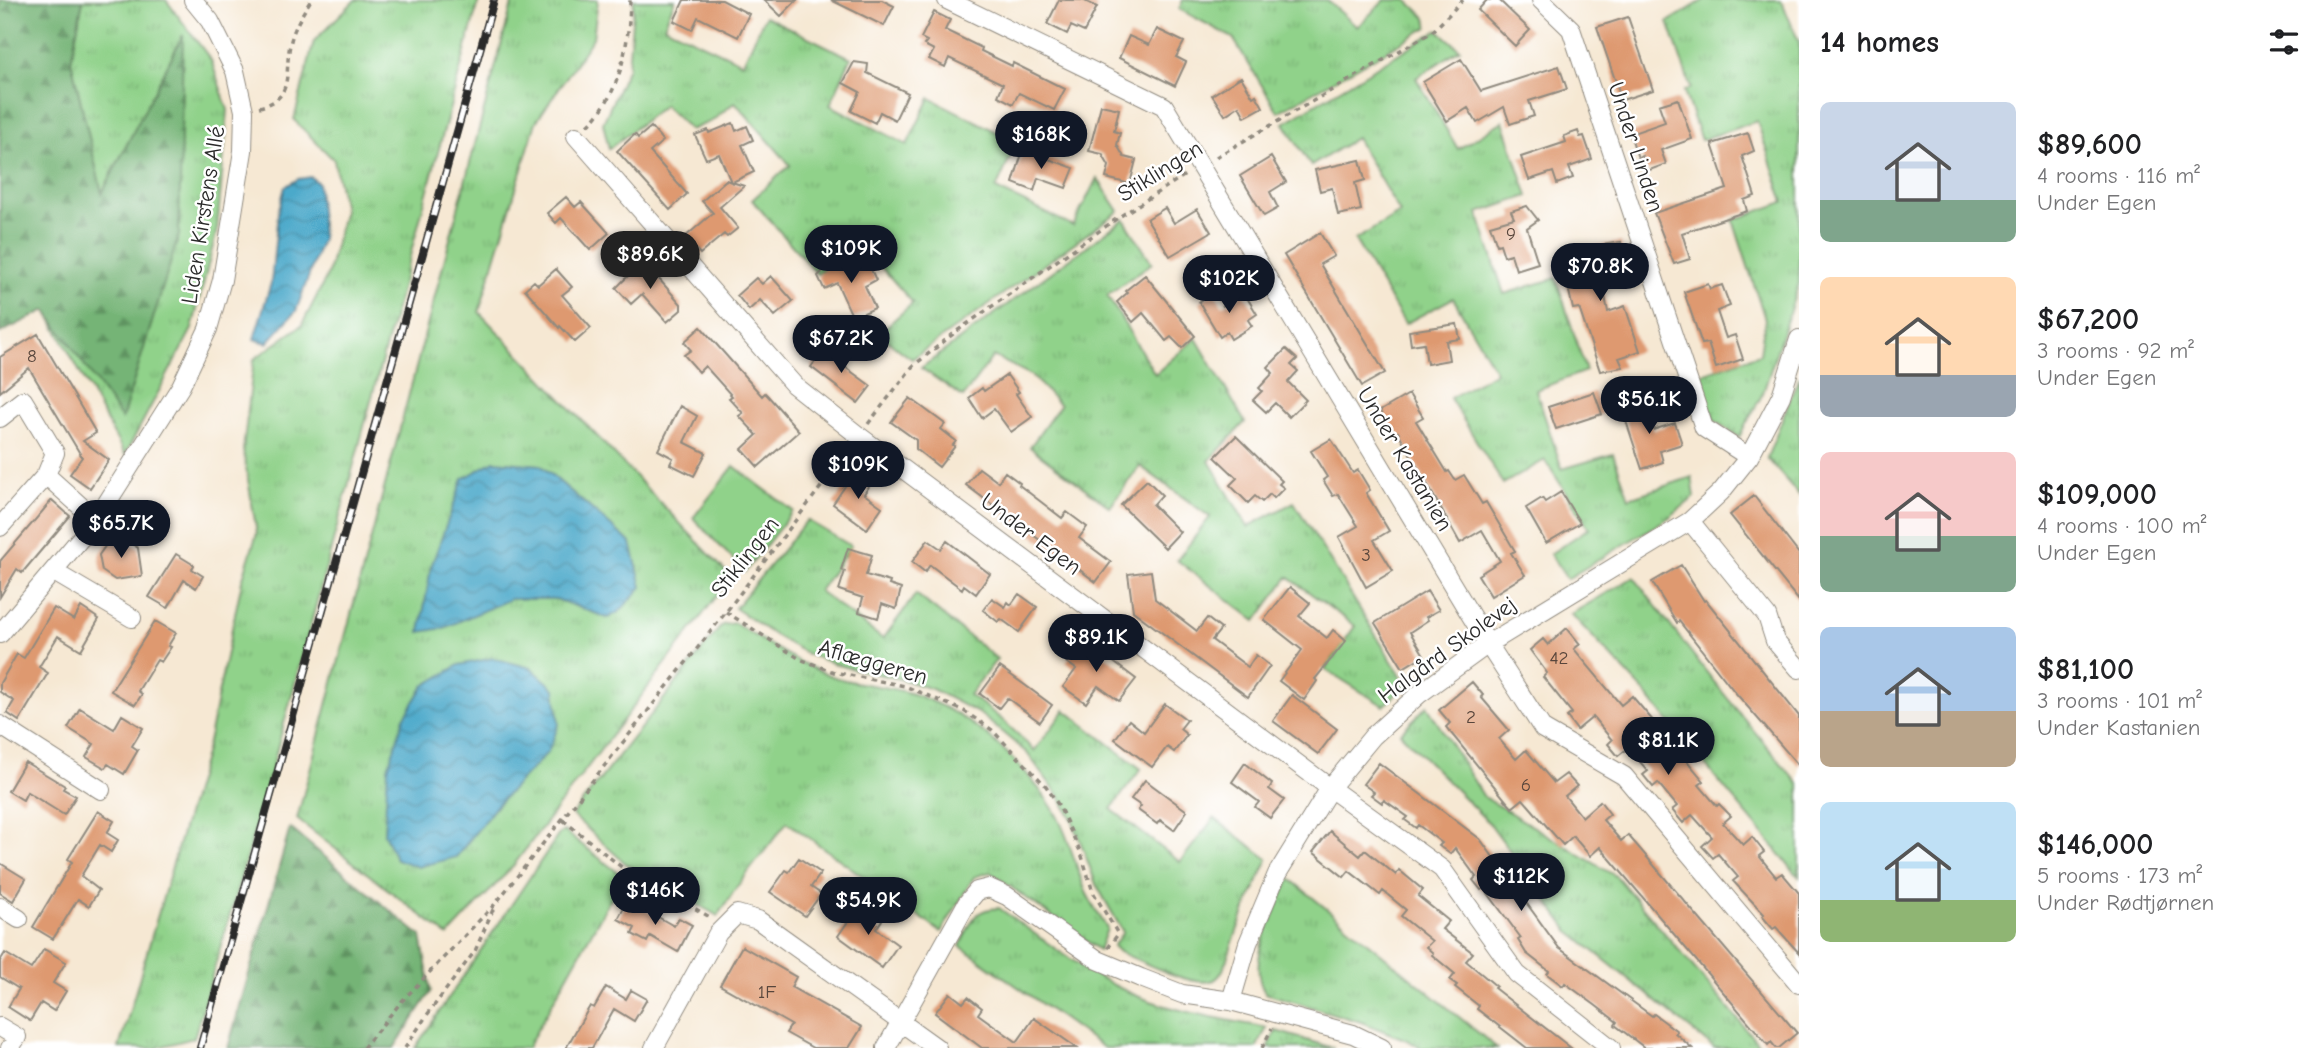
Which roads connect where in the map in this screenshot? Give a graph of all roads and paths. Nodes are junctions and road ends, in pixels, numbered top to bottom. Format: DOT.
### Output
graph roads {
  1 [pos="193,0"];
  2 [pos="311,0"];
  3 [pos="630,0"];
  4 [pos="947,0"];
  5 [pos="1463,0"];
  6 [pos="1542,0"];
  7 [pos="244,111"];
  8 [pos="576,136"];
  9 [pos="1200,166"];
  10 [pos="1799,339"];
  11 [pos="0,418"];
  12 [pos="859,436"];
  13 [pos="1749,457"];
  14 [pos="46,475"];
  15 [pos="96,520"];
  16 [pos="1690,521"];
  17 [pos="0,527"];
  18 [pos="54,572"];
  19 [pos="726,612"];
  20 [pos="132,618"];
  21 [pos="0,634"];
  22 [pos="1488,644"];
  23 [pos="1799,669"];
  24 [pos="0,725"];
  25 [pos="1330,789"];
  26 [pos="101,790"];
  27 [pos="563,820"];
  28 [pos="496,903"];
  29 [pos="0,907"];
  30 [pos="19,919"];
  31 [pos="725,926"];
  32 [pos="1098,960"];
  33 [pos="1799,985"];
  34 [pos="1231,1001"];
  35 [pos="901,1021"];
  36 [pos="0,1027"];
  37 [pos="10,1048"];
  38 [pos="363,1048"];
  39 [pos="405,1048"];
  40 [pos="654,1048"];
  41 [pos="886,1048"];
  42 [pos="937,1048"];
  43 [pos="1382,1048"];
  44 [pos="1611,1048"];
  1 -- 7 [label="street, Liden Kirstens Allé"];
  2 -- 7 [label="path"];
  3 -- 8 [label="path"];
  4 -- 9 [label="street, Under Kastanien"];
  5 -- 9 [label="path, Stiklingen"];
  6 -- 13 [label="street, Under Linden"];
  7 -- 15 [label="street, Liden Kirstens Allé"];
  8 -- 12 [label="street, Under Egen"];
  9 -- 12 [label="path, Stiklingen"];
  9 -- 22 [label="street, Under Kastanien"];
  10 -- 13 [label="street, Halgård Skolevej"];
  11 -- 14 [label="street"];
  12 -- 19 [label="path, Stiklingen"];
  12 -- 25 [label="street, Under Egen"];
  13 -- 16 [label="street, Halgård Skolevej"];
  14 -- 15 [label="street"];
  14 -- 17 [label="street"];
  15 -- 18 [label="street, Liden Kirstens Allé"];
  16 -- 22 [label="street, Halgård Skolevej"];
  16 -- 23 [label="street"];
  18 -- 20 [label="street"];
  18 -- 21 [label="street, Liden Kirstens Allé"];
  19 -- 27 [label="path, Stiklingen"];
  19 -- 32 [label="path, Aflæggeren"];
  22 -- 25 [label="street, Halgård Skolevej"];
  22 -- 33 [label="street, Under Kastanien"];
  24 -- 26 [label="street"];
  25 -- 34 [label="street, Halgård Skolevej"];
  25 -- 44 [label="street, Under Egen"];
  27 -- 28 [label="path, Stiklingen"];
  27 -- 31 [label="path"];
  28 -- 38 [label="path, Stiklingen"];
  28 -- 39 [label="path"];
  29 -- 30 [label="street"];
  31 -- 35 [label="street"];
  31 -- 40 [label="street"];
  32 -- 34 [label="street"];
  32 -- 35 [label="street"];
  34 -- 43 [label="street"];
  35 -- 41 [label="street"];
  35 -- 42 [label="street"];
  36 -- 37 [label="street"];
}
